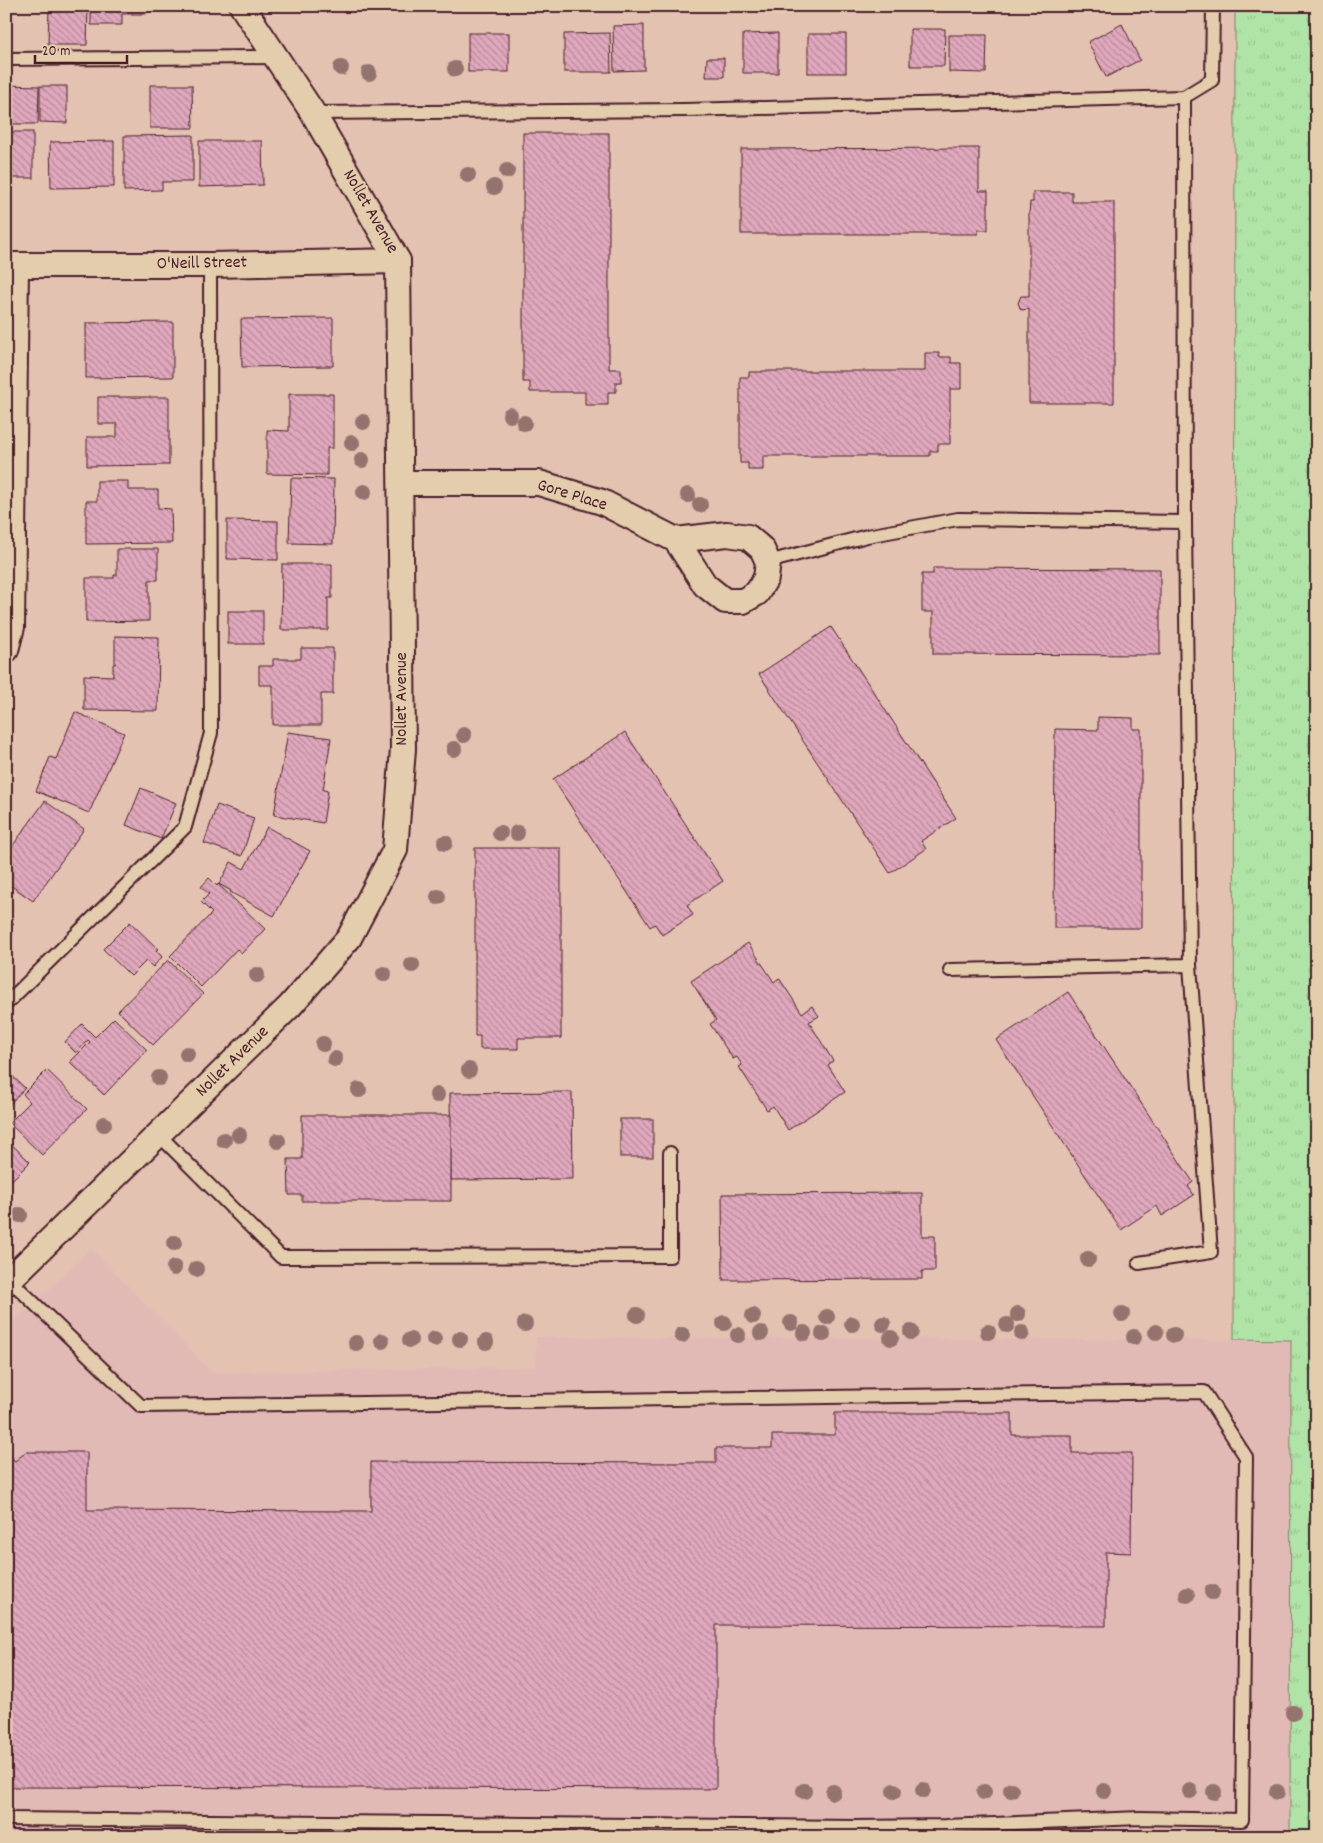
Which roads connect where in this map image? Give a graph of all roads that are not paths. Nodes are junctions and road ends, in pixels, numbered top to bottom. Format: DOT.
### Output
graph roads {
  1 [pos="242,6"];
  2 [pos="1214,6"];
  3 [pos="275,57"];
  4 [pos="6,59"];
  5 [pos="1184,97"];
  6 [pos="313,113"];
  7 [pos="398,261"];
  8 [pos="11,265"];
  9 [pos="210,265"];
  10 [pos="401,483"];
  11 [pos="1185,522"];
  12 [pos="676,540"];
  13 [pos="768,562"];
  14 [pos="6,650"];
  15 [pos="1190,964"];
  16 [pos="950,970"];
  17 [pos="6,1004"];
  18 [pos="159,1135"];
  19 [pos="670,1153"];
  20 [pos="1139,1263"];
  21 [pos="8,1281"];
  22 [pos="6,1819"];
  23 [pos="272,1821"];
  24 [pos="855,1832"];
  25 [pos="272,1837"];
  1 -- 3 [label="street, Nollet Avenue"];
  2 -- 5 [label="lane"];
  3 -- 4 [label="lane"];
  3 -- 6 [label="street, Nollet Avenue"];
  5 -- 6 [label="lane"];
  5 -- 11 [label="lane"];
  6 -- 7 [label="street, Nollet Avenue"];
  7 -- 9 [label="street, O'Neill Street"];
  7 -- 10 [label="street, Nollet Avenue"];
  8 -- 9 [label="street, O'Neill Street"];
  8 -- 14 [label="street"];
  9 -- 17 [label="lane"];
  10 -- 12 [label="street, Gore Place"];
  10 -- 18 [label="street, Nollet Avenue"];
  11 -- 13 [label="lane"];
  11 -- 15 [label="lane"];
  12 -- 13 [label="street"];
  12 -- 13 [label="street"];
  15 -- 16 [label="lane"];
  15 -- 20 [label="lane"];
  18 -- 19 [label="lane"];
  18 -- 21 [label="street, Nollet Avenue"];
  21 -- 24 [label="lane"];
  22 -- 23 [label="lane"];
  23 -- 24 [label="lane"];
  23 -- 25 [label="lane"];
}
